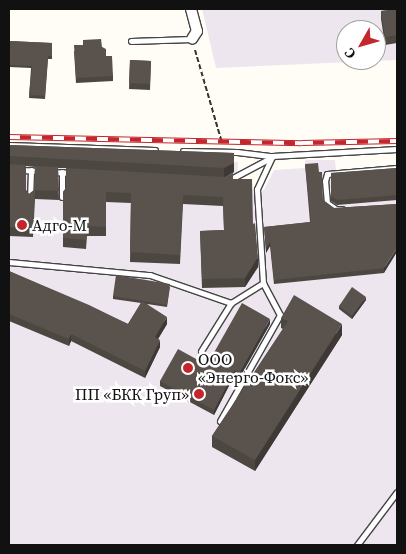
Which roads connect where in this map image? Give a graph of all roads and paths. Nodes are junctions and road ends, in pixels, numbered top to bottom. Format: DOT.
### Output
graph roads {
  1 [pos="191,9"];
  2 [pos="192,39"];
  3 [pos="131,41"];
  4 [pos="9,145"];
  5 [pos="397,149"];
  6 [pos="162,151"];
  7 [pos="181,151"];
  8 [pos="237,152"];
  9 [pos="272,156"];
  10 [pos="397,168"];
  11 [pos="9,169"];
  12 [pos="31,170"];
  13 [pos="62,172"];
  14 [pos="81,174"];
  15 [pos="225,182"];
  16 [pos="62,197"];
  17 [pos="30,198"];
  18 [pos="352,208"];
  19 [pos="9,262"];
  20 [pos="263,283"];
  21 [pos="231,303"];
  22 [pos="200,351"];
  23 [pos="220,421"];
  24 [pos="397,492"];
  25 [pos="357,545"];
  1 -- 2 [label="street"];
  2 -- 3 [label="lane"];
  2 -- 8 [label="path"];
  4 -- 6 [label="lane"];
  5 -- 9 [label="lane"];
  7 -- 8 [label="lane"];
  8 -- 9 [label="lane"];
  9 -- 15 [label="lane"];
  9 -- 20 [label="lane"];
  10 -- 18 [label="lane"];
  11 -- 12 [label="lane"];
  12 -- 13 [label="lane"];
  12 -- 17 [label="lane"];
  13 -- 14 [label="lane"];
  13 -- 16 [label="lane"];
  19 -- 21 [label="lane"];
  20 -- 21 [label="lane"];
  20 -- 23 [label="lane"];
  21 -- 22 [label="lane"];
  24 -- 25 [label="lane"];
}
